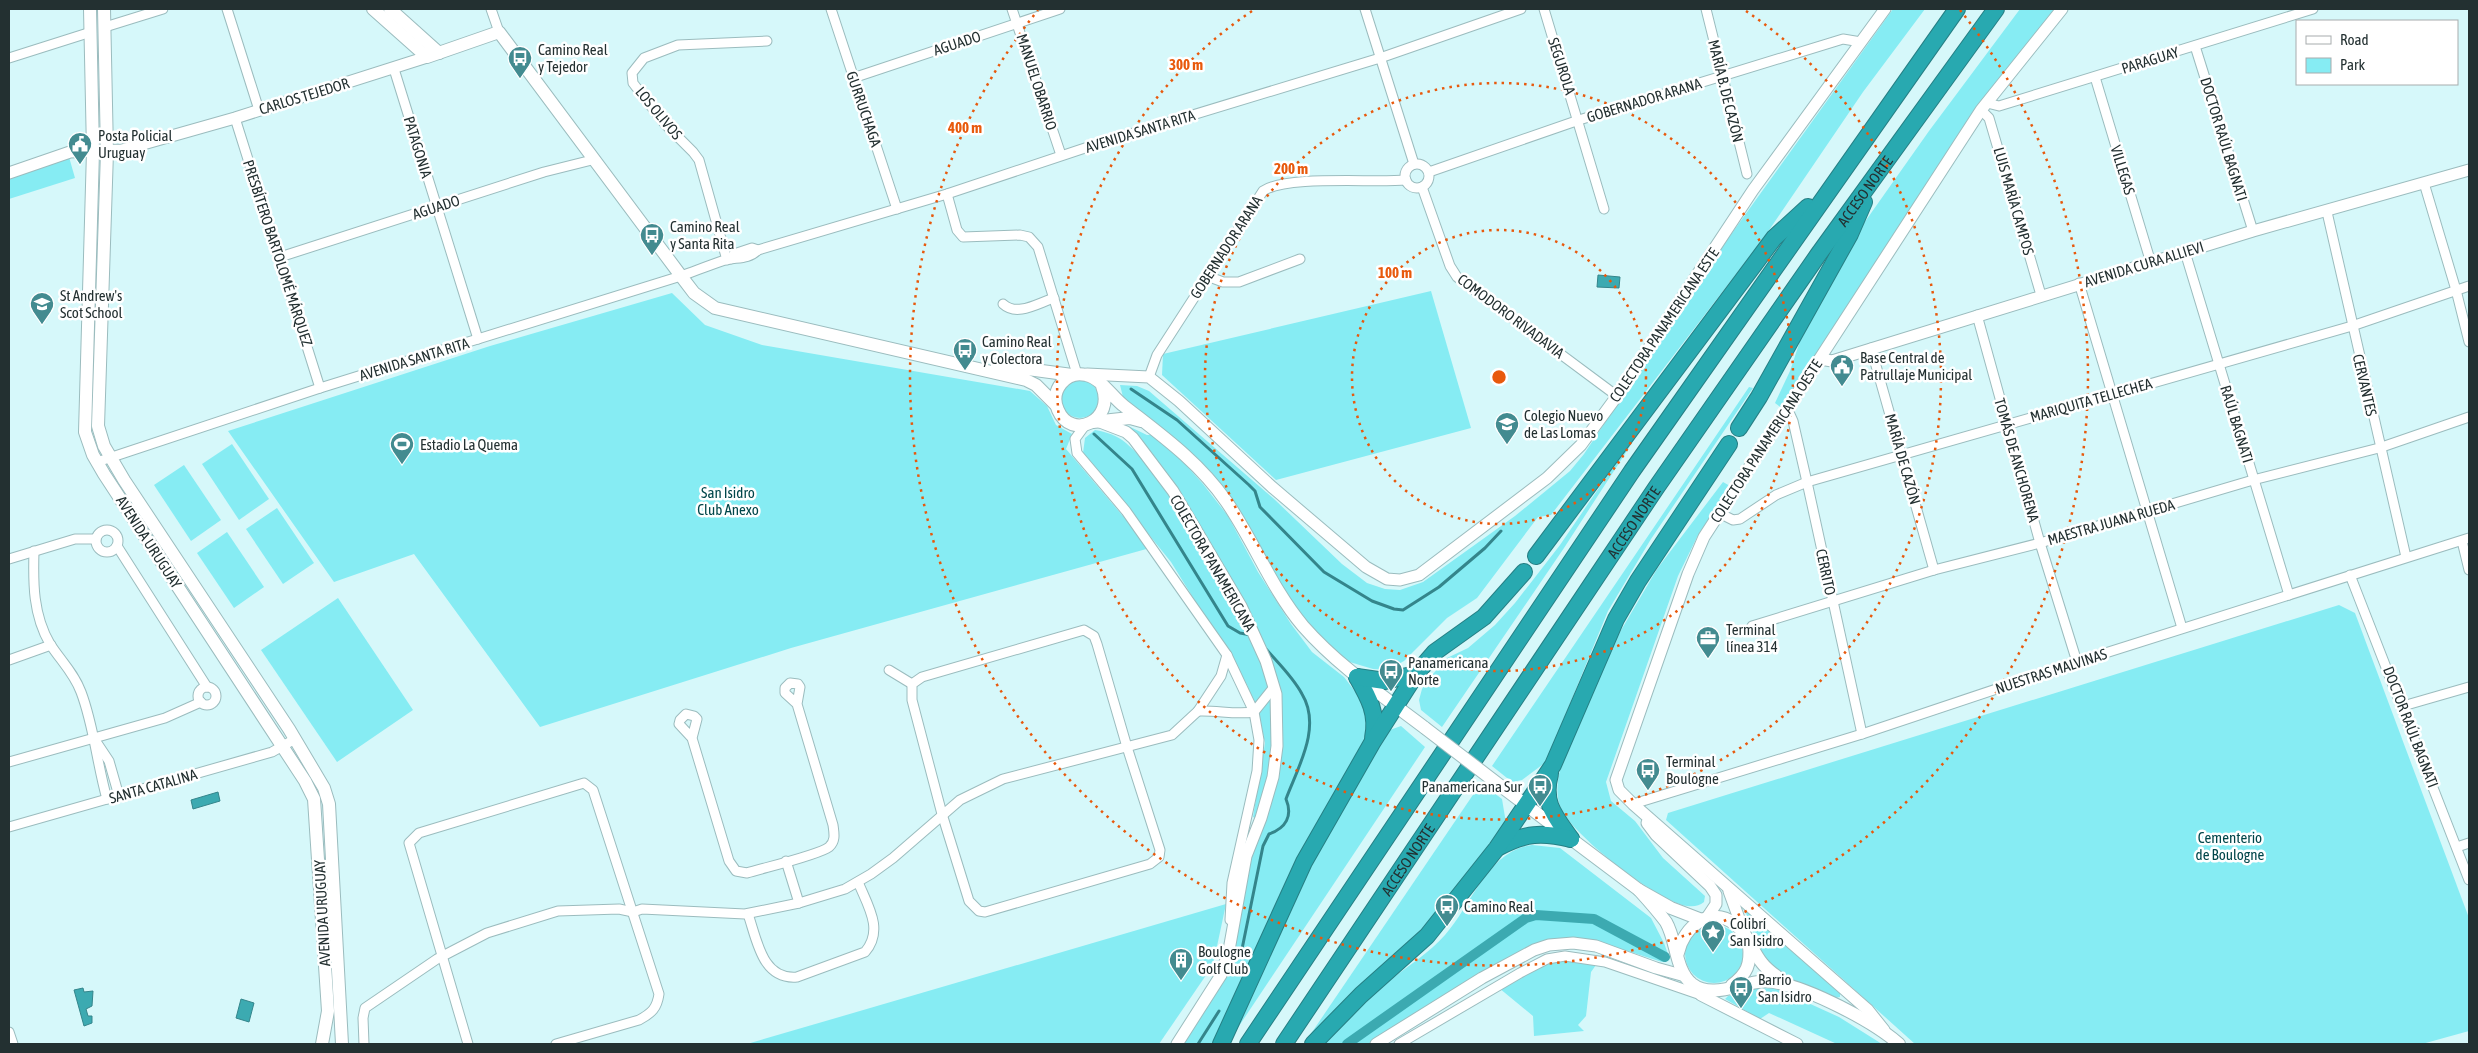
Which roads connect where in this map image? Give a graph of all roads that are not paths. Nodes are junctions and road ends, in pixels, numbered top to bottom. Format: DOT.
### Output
graph roads {
  1 [pos="90,9"];
  2 [pos="104,9"];
  3 [pos="163,9"];
  4 [pos="227,9"];
  5 [pos="373,9"];
  6 [pos="390,9"];
  7 [pos="491,9"];
  8 [pos="831,9"];
  9 [pos="1012,9"];
  10 [pos="1060,9"];
  11 [pos="1365,9"];
  12 [pos="1522,9"];
  13 [pos="1544,9"];
  14 [pos="1706,9"];
  15 [pos="1885,9"];
  16 [pos="1957,9"];
  17 [pos="1996,9"];
  18 [pos="2062,9"];
  19 [pos="2313,9"];
  20 [pos="1017,23"];
  21 [pos="104,28"];
  22 [pos="91,32"];
  23 [pos="499,32"];
  24 [pos="768,41"];
  25 [pos="1861,42"];
  26 [pos="2195,46"];
  27 [pos="433,55"];
  28 [pos="9,58"];
  29 [pos="1380,58"];
  30 [pos="394,69"];
  31 [pos="1722,76"];
  32 [pos="2095,77"];
  33 [pos="853,78"];
  34 [pos="1984,107"];
  35 [pos="259,110"];
  36 [pos="235,118"];
  37 [pos="1579,120"];
  38 [pos="93,151"];
  39 [pos="107,152"];
  40 [pos="1061,155"];
  41 [pos="592,160"];
  42 [pos="1414,164"];
  43 [pos="1878,170"];
  44 [pos="2469,170"];
  45 [pos="1429,172"];
  46 [pos="9,173"];
  47 [pos="1747,174"];
  48 [pos="1406,180"];
  49 [pos="2424,183"];
  50 [pos="1422,187"];
  51 [pos="1829,189"];
  52 [pos="947,194"];
  53 [pos="436,207"];
  54 [pos="898,209"];
  55 [pos="1604,209"];
  56 [pos="2327,212"];
  57 [pos="2254,231"];
  58 [pos="2185,252"];
  59 [pos="280,257"];
  60 [pos="729,259"];
  61 [pos="1300,259"];
  62 [pos="2150,263"];
  63 [pos="681,276"];
  64 [pos="1207,276"];
  65 [pos="2079,284"];
  66 [pos="2469,286"];
  67 [pos="2456,290"];
  68 [pos="2041,295"];
  69 [pos="1054,298"];
  70 [pos="1003,304"];
  71 [pos="1977,315"];
  72 [pos="2352,326"];
  73 [pos="478,339"];
  74 [pos="2469,342"];
  75 [pos="888,346"];
  76 [pos="1871,348"];
  77 [pos="1820,359"];
  78 [pos="2219,363"];
  79 [pos="1077,374"];
  80 [pos="1149,377"];
  81 [pos="1102,386"];
  82 [pos="320,388"];
  83 [pos="2111,394"];
  84 [pos="1617,396"];
  85 [pos="1056,404"];
  86 [pos="1788,410"];
  87 [pos="2469,417"];
  88 [pos="1144,421"];
  89 [pos="1092,423"];
  90 [pos="2007,425"];
  91 [pos="1739,428"];
  92 [pos="1729,444"];
  93 [pos="2379,448"];
  94 [pos="1903,455"];
  95 [pos="110,457"];
  96 [pos="97,462"];
  97 [pos="2254,480"];
  98 [pos="1808,482"];
  99 [pos="2147,512"];
  100 [pos="1719,513"];
  101 [pos="96,539"];
  102 [pos="2465,539"];
  103 [pos="2040,543"];
  104 [pos="117,546"];
  105 [pos="34,552"];
  106 [pos="1536,556"];
  107 [pos="2406,557"];
  108 [pos="9,558"];
  109 [pos="1934,570"];
  110 [pos="2469,570"];
  111 [pos="1524,572"];
  112 [pos="2350,575"];
  113 [pos="2289,595"];
  114 [pos="1832,602"];
  115 [pos="1752,626"];
  116 [pos="2182,628"];
  117 [pos="51,645"];
  118 [pos="1227,655"];
  119 [pos="9,660"];
  120 [pos="2077,662"];
  121 [pos="889,670"];
  122 [pos="1416,674"];
  123 [pos="1357,677"];
  124 [pos="912,684"];
  125 [pos="207,687"];
  126 [pos="1274,687"];
  127 [pos="2469,687"];
  128 [pos="201,702"];
  129 [pos="797,704"];
  130 [pos="1396,706"];
  131 [pos="2403,706"];
  132 [pos="1198,712"];
  133 [pos="1254,712"];
  134 [pos="1862,734"];
  135 [pos="93,738"];
  136 [pos="692,738"];
  137 [pos="295,739"];
  138 [pos="1372,743"];
  139 [pos="283,746"];
  140 [pos="1126,748"];
  141 [pos="9,762"];
  142 [pos="1552,766"];
  143 [pos="119,796"];
  144 [pos="107,799"];
  145 [pos="1633,804"];
  146 [pos="1526,806"];
  147 [pos="942,814"];
  148 [pos="9,827"];
  149 [pos="1570,840"];
  150 [pos="2469,844"];
  151 [pos="2457,847"];
  152 [pos="1497,848"];
  153 [pos="786,862"];
  154 [pos="2469,880"];
  155 [pos="858,882"];
  156 [pos="1726,887"];
  157 [pos="1639,890"];
  158 [pos="799,903"];
  159 [pos="633,912"];
  160 [pos="748,914"];
  161 [pos="1704,919"];
  162 [pos="1747,939"];
  163 [pos="1229,950"];
  164 [pos="1678,953"];
  165 [pos="442,957"];
  166 [pos="1684,982"];
  167 [pos="1789,986"];
  168 [pos="1728,988"];
  169 [pos="1701,992"];
  170 [pos="9,1032"];
  171 [pos="1889,1035"];
  172 [pos="12,1044"];
  173 [pos="322,1044"];
  174 [pos="342,1044"];
  175 [pos="364,1044"];
  176 [pos="468,1044"];
  177 [pos="556,1044"];
  178 [pos="1177,1044"];
  179 [pos="1221,1044"];
  180 [pos="1248,1044"];
  181 [pos="1284,1044"];
  182 [pos="1313,1044"];
  183 [pos="1376,1044"];
  184 [pos="1399,1044"];
  185 [pos="1797,1044"];
  186 [pos="1899,1044"];
  1 -- 22 [label="main road, AVENIDA URUGUAY"];
  2 -- 21 [label="main road, AVENIDA URUGUAY"];
  3 -- 21 [label="street"];
  4 -- 35 [label="street"];
  5 -- 27 [label="main road"];
  6 -- 27 [label="main road"];
  7 -- 23 [label="street"];
  8 -- 33 [label="street, GURRUCHAGA"];
  9 -- 20 [label="street, MANUEL OBARRIO"];
  10 -- 20 [label="street, AGUADO"];
  11 -- 29 [label="street"];
  12 -- 29 [label="street, AVENIDA SANTA RITA"];
  13 -- 37 [label="street, SEGUROLA"];
  14 -- 31 [label="street, MARÍA B. DE CAZÓN"];
  15 -- 25 [label="street, COLECTORA PANAMERICANA ESTE"];
  16 -- 51 [label="highway, ACCESO NORTE"];
  17 -- 43 [label="highway, ACCESO NORTE"];
  18 -- 34 [label="street, COLECTORA PANAMERICANA OESTE"];
  19 -- 26 [label="street, PARAGUAY"];
  20 -- 33 [label="street, AGUADO"];
  20 -- 40 [label="street, MANUEL OBARRIO"];
  21 -- 39 [label="main road, AVENIDA URUGUAY"];
  22 -- 28 [label="street"];
  22 -- 38 [label="main road, AVENIDA URUGUAY"];
  23 -- 27 [label="main road, CARLOS TEJEDOR"];
  23 -- 41 [label="main road"];
  24 -- 60 [label="street, LOS OLIVOS"];
  25 -- 31 [label="street, GOBERNADOR ARANA"];
  25 -- 84 [label="street, COLECTORA PANAMERICANA ESTE"];
  26 -- 32 [label="street, PARAGUAY"];
  26 -- 57 [label="street, DOCTOR RAÚL BAGNATI"];
  27 -- 30 [label="street, CARLOS TEJEDOR"];
  29 -- 40 [label="street, AVENIDA SANTA RITA"];
  29 -- 42 [label="street"];
  30 -- 35 [label="street, CARLOS TEJEDOR"];
  30 -- 53 [label="street, PATAGONIA"];
  31 -- 37 [label="street, GOBERNADOR ARANA"];
  31 -- 47 [label="street, MARÍA B. DE CAZÓN"];
  32 -- 34 [label="street, PARAGUAY"];
  32 -- 62 [label="street, VILLEGAS"];
  33 -- 54 [label="street, GURRUCHAGA"];
  34 -- 68 [label="street, LUIS MARÍA CAMPOS"];
  34 -- 77 [label="street, COLECTORA PANAMERICANA OESTE"];
  35 -- 36 [label="street, CARLOS TEJEDOR"];
  36 -- 39 [label="street, CARLOS TEJEDOR"];
  36 -- 59 [label="street, PRESBÍTERO BARTOLOMÉ MÁRQUEZ"];
  37 -- 45 [label="street, GOBERNADOR ARANA"];
  37 -- 55 [label="street, SEGUROLA"];
  38 -- 39 [label="street, CARLOS TEJEDOR"];
  38 -- 46 [label="street, CARLOS TEJEDOR"];
  38 -- 96 [label="main road, AVENIDA URUGUAY"];
  39 -- 95 [label="main road, AVENIDA URUGUAY"];
  40 -- 52 [label="street, AVENIDA SANTA RITA"];
  41 -- 53 [label="street, AGUADO"];
  41 -- 63 [label="main road"];
  42 -- 45 [label="street"];
  42 -- 48 [label="street"];
  43 -- 91 [label="highway"];
  43 -- 181 [label="highway, ACCESO NORTE"];
  44 -- 49 [label="street, AVENIDA CURA ALLIEVI"];
  45 -- 50 [label="street"];
  48 -- 50 [label="street"];
  48 -- 64 [label="street, GOBERNADOR ARANA"];
  49 -- 56 [label="street, AVENIDA CURA ALLIEVI"];
  49 -- 67 [label="street"];
  50 -- 84 [label="street, COMODORO RIVADAVIA"];
  51 -- 106 [label="highway"];
  51 -- 180 [label="highway, ACCESO NORTE"];
  52 -- 54 [label="street, AVENIDA SANTA RITA"];
  52 -- 69 [label="street"];
  53 -- 59 [label="street, AGUADO"];
  53 -- 73 [label="street, PATAGONIA"];
  54 -- 60 [label="street, AVENIDA SANTA RITA"];
  56 -- 57 [label="street, AVENIDA CURA ALLIEVI"];
  56 -- 72 [label="street, CERVANTES"];
  57 -- 58 [label="street, AVENIDA CURA ALLIEVI"];
  58 -- 62 [label="street, AVENIDA CURA ALLIEVI"];
  58 -- 78 [label="street, RAÚL BAGNATI"];
  59 -- 82 [label="street, PRESBÍTERO BARTOLOMÉ MÁRQUEZ"];
  60 -- 63 [label="street, AVENIDA SANTA RITA"];
  61 -- 64 [label="street"];
  62 -- 65 [label="street, AVENIDA CURA ALLIEVI"];
  63 -- 73 [label="street, AVENIDA SANTA RITA"];
  63 -- 75 [label="main road"];
  64 -- 80 [label="street, GOBERNADOR ARANA"];
  65 -- 68 [label="street, AVENIDA CURA ALLIEVI"];
  65 -- 83 [label="street"];
  66 -- 67 [label="street, MARIQUITA TELLECHEA"];
  67 -- 72 [label="street, MARIQUITA TELLECHEA"];
  67 -- 74 [label="street"];
  68 -- 71 [label="street, AVENIDA CURA ALLIEVI"];
  69 -- 70 [label="street"];
  69 -- 79 [label="street"];
  71 -- 76 [label="street, AVENIDA CURA ALLIEVI"];
  71 -- 90 [label="street, TOMÁS DE ANCHORENA"];
  72 -- 78 [label="street, MARIQUITA TELLECHEA"];
  72 -- 93 [label="street, CERVANTES"];
  73 -- 82 [label="street, AVENIDA SANTA RITA"];
  75 -- 79 [label="main road"];
  75 -- 85 [label="main road"];
  76 -- 77 [label="street, AVENIDA CURA ALLIEVI"];
  76 -- 94 [label="street, MARÍA DE CAZÓN"];
  77 -- 86 [label="street, COLECTORA PANAMERICANA OESTE"];
  78 -- 83 [label="street, MARIQUITA TELLECHEA"];
  78 -- 97 [label="street, RAÚL BAGNATI"];
  79 -- 80 [label="street"];
  79 -- 81 [label="main road"];
  79 -- 85 [label="main road"];
  80 -- 84 [label="street, COLECTORA PANAMERICANA ESTE"];
  81 -- 88 [label="main road"];
  81 -- 89 [label="main road"];
  82 -- 95 [label="street, AVENIDA SANTA RITA"];
  83 -- 90 [label="street, MARIQUITA TELLECHEA"];
  83 -- 99 [label="street"];
  85 -- 89 [label="main road"];
  86 -- 98 [label="street, CERRITO"];
  86 -- 100 [label="street, COLECTORA PANAMERICANA OESTE"];
  87 -- 93 [label="street, MAESTRA JUANA RUEDA"];
  88 -- 89 [label="main road"];
  88 -- 123 [label="main road"];
  89 -- 118 [label="street"];
  89 -- 126 [label="street, COLECTORA PANAMERICANA"];
  90 -- 94 [label="street, MARIQUITA TELLECHEA"];
  90 -- 103 [label="street, TOMÁS DE ANCHORENA"];
  92 -- 142 [label="highway"];
  93 -- 97 [label="street, MAESTRA JUANA RUEDA"];
  93 -- 107 [label="street, CERVANTES"];
  94 -- 98 [label="street, MARIQUITA TELLECHEA"];
  94 -- 109 [label="street, MARÍA DE CAZÓN"];
  95 -- 96 [label="street, AVENIDA SANTA RITA"];
  95 -- 137 [label="main road, AVENIDA URUGUAY"];
  96 -- 139 [label="main road, AVENIDA URUGUAY"];
  97 -- 99 [label="street, MAESTRA JUANA RUEDA"];
  97 -- 113 [label="street, RAÚL BAGNATI"];
  98 -- 100 [label="street, MARIQUITA TELLECHEA"];
  98 -- 114 [label="street, CERRITO"];
  99 -- 103 [label="street, MAESTRA JUANA RUEDA"];
  99 -- 116 [label="street"];
  100 -- 145 [label="street, COLECTORA PANAMERICANA OESTE"];
  101 -- 104 [label="street"];
  101 -- 104 [label="street"];
  101 -- 105 [label="street"];
  102 -- 107 [label="street, NUESTRAS MALVINAS"];
  102 -- 110 [label="street"];
  103 -- 109 [label="street, MAESTRA JUANA RUEDA"];
  103 -- 120 [label="street, TOMÁS DE ANCHORENA"];
  104 -- 125 [label="street"];
  105 -- 108 [label="street"];
  105 -- 117 [label="street"];
  107 -- 112 [label="street, NUESTRAS MALVINAS"];
  109 -- 114 [label="street, MAESTRA JUANA RUEDA"];
  111 -- 122 [label="highway"];
  112 -- 113 [label="street, NUESTRAS MALVINAS"];
  112 -- 131 [label="street, DOCTOR RAÚL BAGNATI"];
  113 -- 116 [label="street, NUESTRAS MALVINAS"];
  114 -- 115 [label="street, MAESTRA JUANA RUEDA"];
  114 -- 134 [label="street, CERRITO"];
  116 -- 120 [label="street, NUESTRAS MALVINAS"];
  117 -- 119 [label="street"];
  117 -- 135 [label="street"];
  118 -- 132 [label="street"];
  118 -- 133 [label="street"];
  120 -- 134 [label="street, NUESTRAS MALVINAS"];
  121 -- 124 [label="street"];
  122 -- 123 [label="highway"];
  122 -- 130 [label="highway"];
  123 -- 130 [label="main road"];
  123 -- 138 [label="highway"];
  124 -- 140 [label="street"];
  124 -- 147 [label="street"];
  125 -- 128 [label="street"];
  125 -- 128 [label="street"];
  126 -- 133 [label="street"];
  126 -- 163 [label="street, COLECTORA PANAMERICANA"];
  127 -- 131 [label="street"];
  128 -- 135 [label="street"];
  129 -- 153 [label="street"];
  130 -- 138 [label="highway"];
  130 -- 146 [label="main road, bridge"];
  131 -- 151 [label="street, DOCTOR RAÚL BAGNATI"];
  132 -- 133 [label="street"];
  132 -- 140 [label="street"];
  133 -- 163 [label="street"];
  134 -- 145 [label="street, NUESTRAS MALVINAS"];
  135 -- 141 [label="street"];
  135 -- 143 [label="street"];
  135 -- 144 [label="street"];
  136 -- 153 [label="street"];
  137 -- 139 [label="street, SANTA CATALINA"];
  137 -- 174 [label="main road, AVENIDA URUGUAY"];
  138 -- 179 [label="highway"];
  139 -- 143 [label="street, SANTA CATALINA"];
  139 -- 173 [label="main road, AVENIDA URUGUAY"];
  140 -- 147 [label="street"];
  140 -- 147 [label="street"];
  142 -- 146 [label="highway"];
  142 -- 149 [label="highway"];
  143 -- 144 [label="street, SANTA CATALINA"];
  144 -- 148 [label="street, SANTA CATALINA"];
  145 -- 156 [label="street"];
  145 -- 161 [label="street"];
  146 -- 149 [label="main road"];
  146 -- 152 [label="highway"];
  147 -- 155 [label="street"];
  149 -- 152 [label="highway"];
  149 -- 157 [label="main road"];
  150 -- 151 [label="street"];
  151 -- 154 [label="street, DOCTOR RAÚL BAGNATI"];
  152 -- 182 [label="highway"];
  153 -- 158 [label="street"];
  155 -- 158 [label="street"];
  155 -- 160 [label="street"];
  156 -- 162 [label="street"];
  156 -- 171 [label="street"];
  157 -- 161 [label="main road"];
  157 -- 164 [label="main road"];
  158 -- 160 [label="street"];
  159 -- 160 [label="street"];
  159 -- 165 [label="street"];
  159 -- 165 [label="street"];
  159 -- 177 [label="street"];
  161 -- 162 [label="main road"];
  161 -- 164 [label="main road"];
  162 -- 167 [label="main road"];
  162 -- 168 [label="main road"];
  163 -- 178 [label="street, COLECTORA PANAMERICANA"];
  164 -- 166 [label="main road"];
  165 -- 175 [label="street"];
  165 -- 176 [label="street"];
  166 -- 169 [label="main road"];
  166 -- 183 [label="street"];
  166 -- 184 [label="street"];
  167 -- 168 [label="main road"];
  167 -- 171 [label="main road"];
  168 -- 169 [label="main road"];
  169 -- 185 [label="street"];
  170 -- 172 [label="street"];
  171 -- 186 [label="main road"];
}
